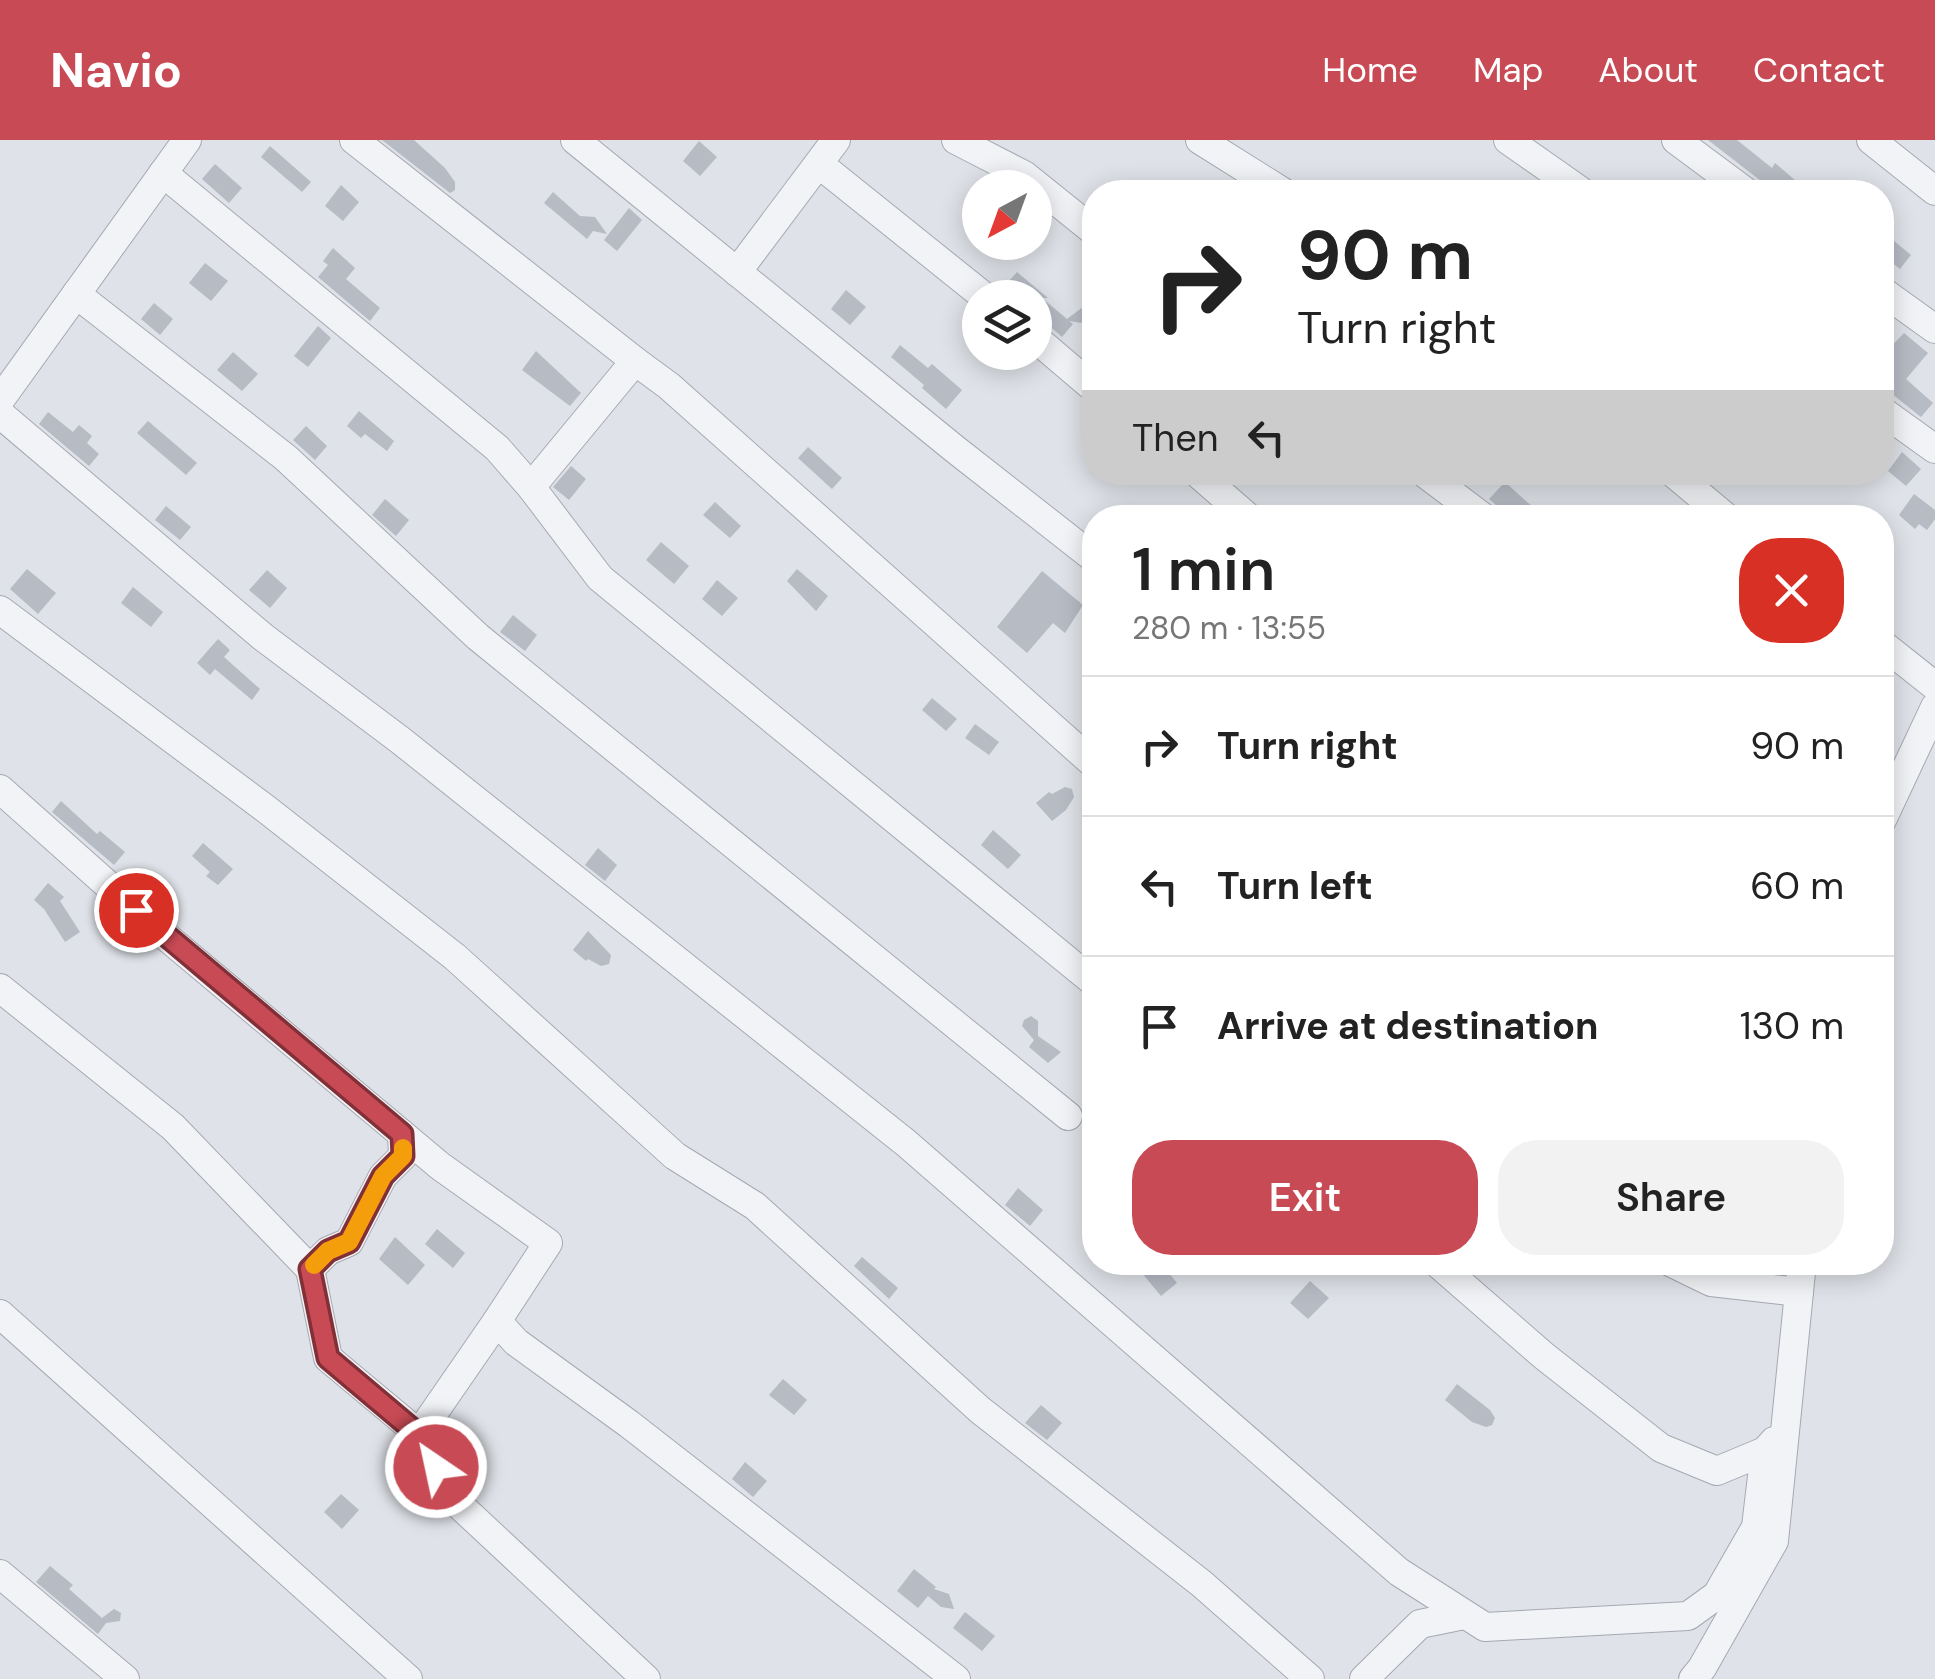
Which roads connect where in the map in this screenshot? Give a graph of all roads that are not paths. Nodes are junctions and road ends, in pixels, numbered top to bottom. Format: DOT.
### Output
graph roads {
  1 [pos="187,140"];
  2 [pos="354,140"];
  3 [pos="575,140"];
  4 [pos="836,140"];
  5 [pos="956,140"];
  6 [pos="1200,140"];
  7 [pos="1508,140"];
  8 [pos="1676,140"];
  9 [pos="1872,140"];
  10 [pos="819,164"];
  11 [pos="163,173"];
  12 [pos="1264,180"];
  13 [pos="1565,180"];
  14 [pos="1730,180"];
  15 [pos="1935,190"];
  16 [pos="1082,222"];
  17 [pos="736,272"];
  18 [pos="964,280"];
  19 [pos="76,294"];
  20 [pos="1894,301"];
  21 [pos="1935,330"];
  22 [pos="1052,352"];
  23 [pos="635,361"];
  24 [pos="1082,377"];
  25 [pos="0,400"];
  26 [pos="0,414"];
  27 [pos="1894,420"];
  28 [pos="1935,449"];
  29 [pos="1211,485"];
  30 [pos="1440,485"];
  31 [pos="1688,485"];
  32 [pos="531,486"];
  33 [pos="1235,505"];
  34 [pos="1467,505"];
  35 [pos="1711,505"];
  36 [pos="1082,549"];
  37 [pos="0,610"];
  38 [pos="1894,654"];
  39 [pos="1935,686"];
  40 [pos="1935,707"];
  41 [pos="1082,753"];
  42 [pos="0,789"];
  43 [pos="1894,795"];
  44 [pos="1082,971"];
  45 [pos="0,988"];
  46 [pos="1068,1116"];
  47 [pos="402,1134"];
  48 [pos="310,1269"];
  49 [pos="1451,1275"];
  50 [pos="1697,1275"];
  51 [pos="1801,1275"];
  52 [pos="1799,1292"];
  53 [pos="0,1314"];
  54 [pos="497,1321"];
  55 [pos="1785,1428"];
  56 [pos="418,1434"];
  57 [pos="1765,1451"];
  58 [pos="0,1574"];
  59 [pos="1464,1615"];
  60 [pos="125,1679"];
  61 [pos="408,1679"];
  62 [pos="646,1679"];
  63 [pos="956,1679"];
  64 [pos="1310,1679"];
  65 [pos="1364,1679"];
  66 [pos="1692,1679"];
  1 -- 11 [label="street"];
  2 -- 23 [label="street"];
  3 -- 17 [label="street"];
  4 -- 10 [label="street"];
  5 -- 16 [label="street"];
  6 -- 12 [label="street"];
  7 -- 13 [label="street"];
  8 -- 14 [label="street"];
  9 -- 15 [label="street"];
  10 -- 17 [label="street"];
  10 -- 18 [label="street"];
  11 -- 19 [label="street"];
  11 -- 32 [label="street"];
  17 -- 36 [label="street"];
  19 -- 25 [label="street"];
  19 -- 46 [label="street"];
  20 -- 21 [label="street"];
  22 -- 24 [label="street"];
  23 -- 32 [label="street"];
  23 -- 41 [label="street"];
  26 -- 59 [label="street"];
  27 -- 28 [label="street"];
  29 -- 33 [label="street"];
  30 -- 34 [label="street"];
  31 -- 35 [label="street"];
  32 -- 44 [label="street"];
  37 -- 64 [label="street"];
  38 -- 39 [label="street"];
  40 -- 43 [label="street"];
  42 -- 47 [label="street"];
  45 -- 48 [label="street"];
  47 -- 48 [label="street"];
  47 -- 54 [label="street"];
  48 -- 56 [label="street"];
  49 -- 57 [label="street"];
  50 -- 52 [label="street"];
  51 -- 52 [label="street"];
  52 -- 55 [label="street"];
  53 -- 61 [label="street"];
  54 -- 56 [label="street"];
  54 -- 63 [label="street"];
  55 -- 57 [label="street"];
  55 -- 66 [label="street"];
  56 -- 62 [label="street"];
  57 -- 59 [label="street"];
  58 -- 60 [label="street"];
  59 -- 65 [label="street"];
}
